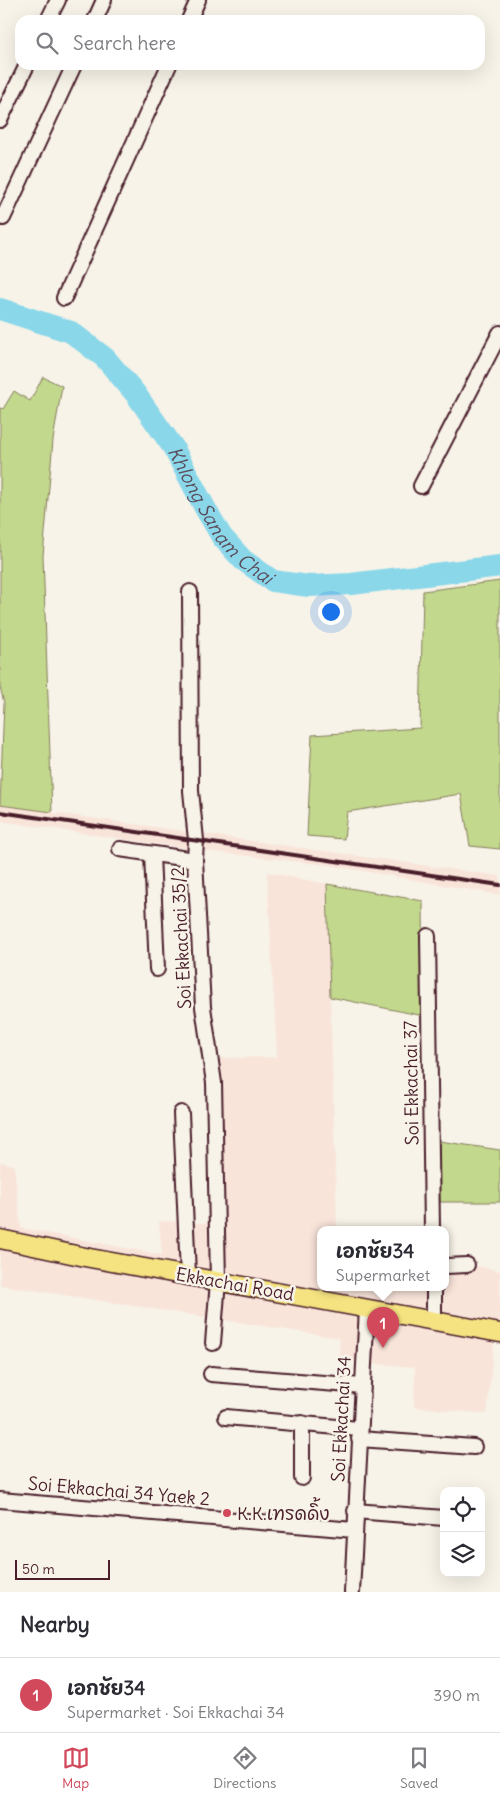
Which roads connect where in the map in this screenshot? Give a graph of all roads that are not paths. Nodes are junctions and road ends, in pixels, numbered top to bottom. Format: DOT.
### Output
graph roads {
  1 [pos="58,0"];
  2 [pos="104,0"];
  3 [pos="198,0"];
  4 [pos="50,15"];
  5 [pos="97,15"];
  6 [pos="191,15"];
  7 [pos="24,70"];
  8 [pos="72,70"];
  9 [pos="166,70"];
  10 [pos="0,120"];
  11 [pos="3,218"];
  12 [pos="64,298"];
  13 [pos="500,333"];
  14 [pos="421,486"];
  15 [pos="190,592"];
  16 [pos="120,849"];
  17 [pos="152,854"];
  18 [pos="195,860"];
  19 [pos="428,936"];
  20 [pos="157,969"];
  21 [pos="181,1113"];
  22 [pos="432,1226"];
  23 [pos="0,1239"];
  24 [pos="449,1266"];
  25 [pos="467,1266"];
  26 [pos="188,1275"];
  27 [pos="218,1281"];
  28 [pos="434,1291"];
  29 [pos="367,1308"];
  30 [pos="434,1320"];
  31 [pos="500,1333"];
  32 [pos="212,1343"];
  33 [pos="211,1374"];
  34 [pos="362,1386"];
  35 [pos="226,1417"];
  36 [pos="302,1423"];
  37 [pos="359,1434"];
  38 [pos="474,1448"];
  39 [pos="302,1478"];
  40 [pos="0,1500"];
  41 [pos="355,1511"];
  42 [pos="440,1518"];
  43 [pos="354,1530"];
  44 [pos="352,1592"];
  1 -- 4 [label="street"];
  2 -- 5 [label="street"];
  3 -- 6 [label="street"];
  7 -- 10 [label="street"];
  8 -- 11 [label="street"];
  9 -- 12 [label="street"];
  13 -- 14 [label="street"];
  15 -- 18 [label="street, Soi Ekkachai 35/2"];
  16 -- 17 [label="street"];
  17 -- 18 [label="street"];
  17 -- 20 [label="street"];
  18 -- 27 [label="street, Soi Ekkachai 35/2"];
  19 -- 22 [label="street, Soi Ekkachai 37"];
  21 -- 26 [label="street"];
  23 -- 26 [label="main road, Ekkachai Road"];
  24 -- 25 [label="street"];
  26 -- 27 [label="main road, Ekkachai Road"];
  27 -- 29 [label="main road, Ekkachai Road"];
  27 -- 32 [label="street, Soi Ekkachai 35/2"];
  28 -- 30 [label="street"];
  29 -- 30 [label="main road, Ekkachai Road"];
  29 -- 34 [label="street, Soi Ekkachai 34"];
  30 -- 31 [label="main road, Ekkachai Road"];
  33 -- 34 [label="street"];
  34 -- 37 [label="street, Soi Ekkachai 34"];
  35 -- 36 [label="street"];
  36 -- 37 [label="street"];
  36 -- 39 [label="street"];
  37 -- 38 [label="street"];
  37 -- 41 [label="street, Soi Ekkachai 34"];
  40 -- 43 [label="street, Soi Ekkachai 34 Yaek 2"];
  41 -- 42 [label="street"];
  41 -- 43 [label="street, Soi Ekkachai 34"];
  43 -- 44 [label="street, Soi Ekkachai 34"];
}
